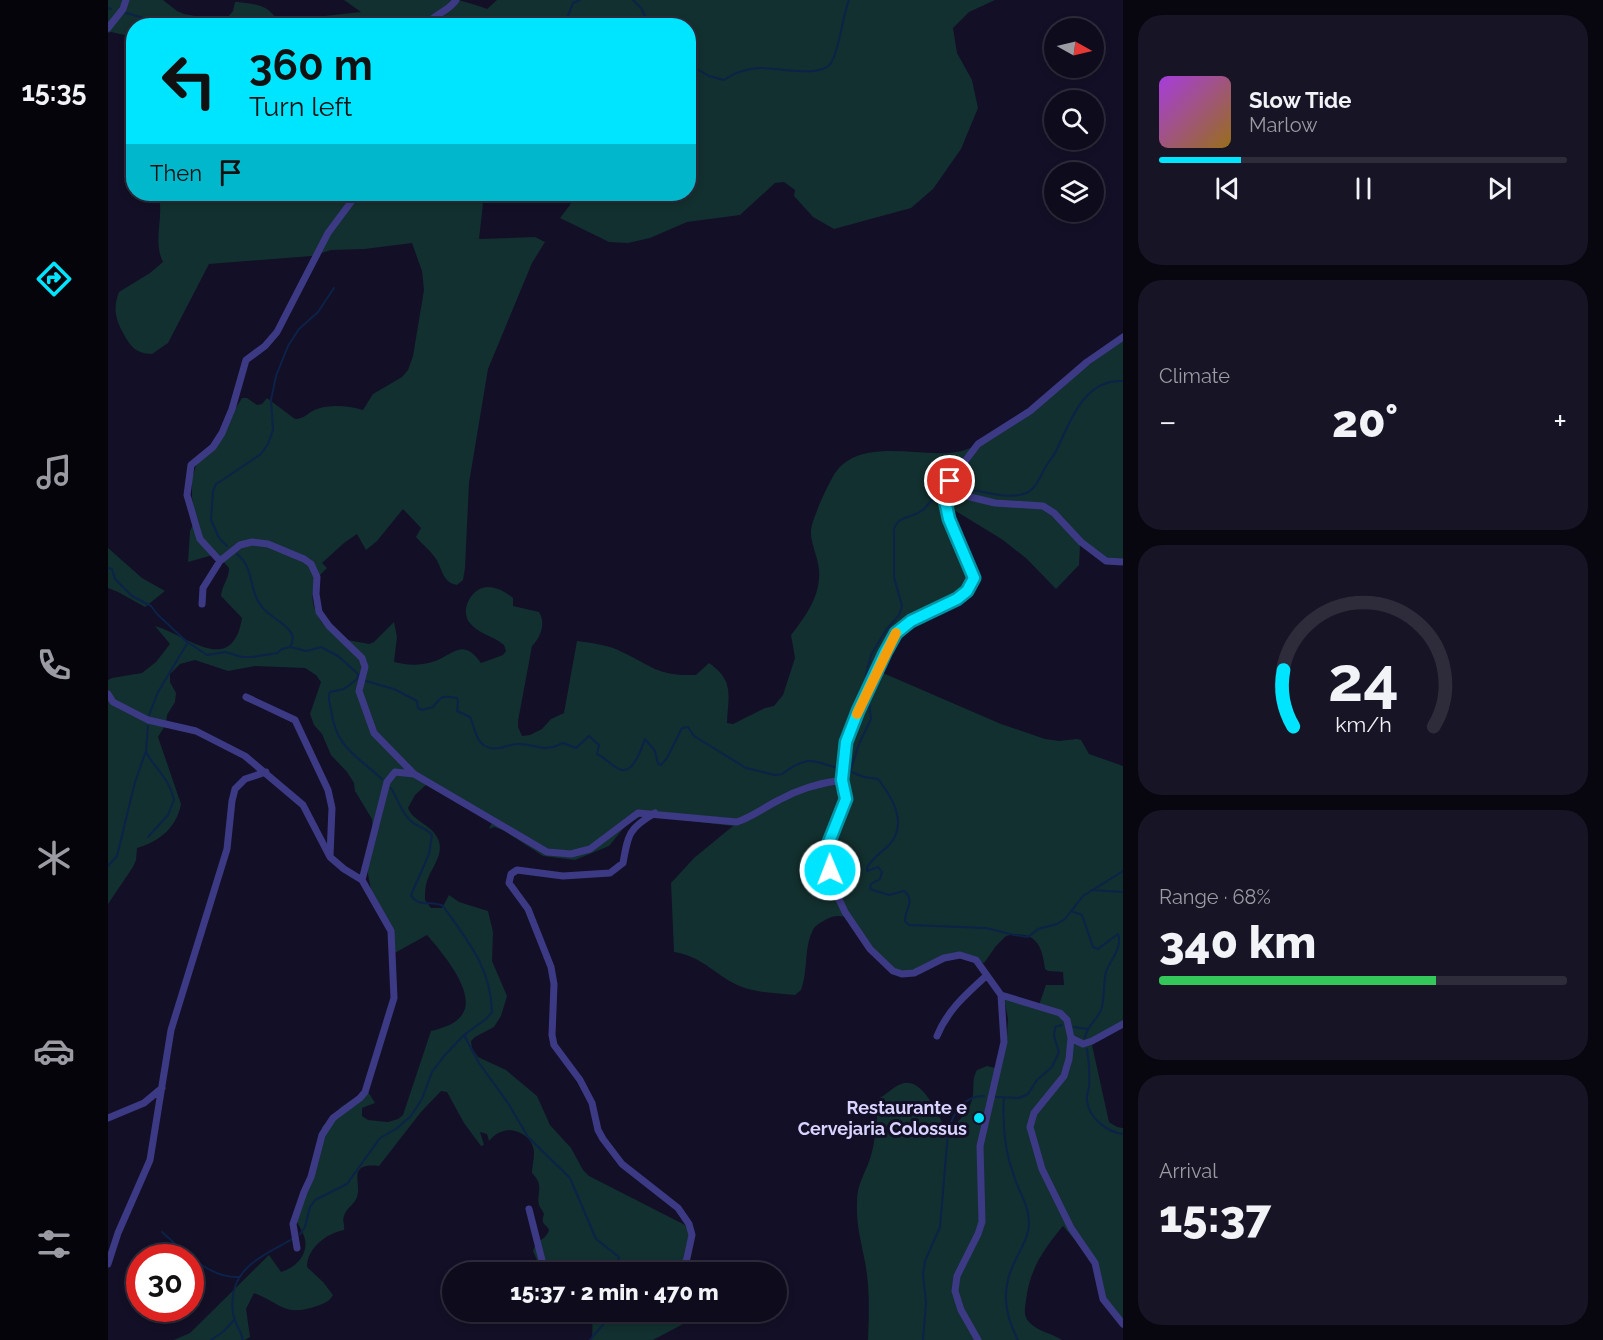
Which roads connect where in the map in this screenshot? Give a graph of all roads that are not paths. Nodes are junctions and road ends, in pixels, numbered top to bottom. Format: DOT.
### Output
graph roads {
  1 [pos="126,0"];
  2 [pos="456,0"];
  3 [pos="432,18"];
  4 [pos="108,28"];
  5 [pos="352,201"];
  6 [pos="1123,338"];
  7 [pos="944,496"];
  8 [pos="220,561"];
  9 [pos="1123,562"];
  10 [pos="202,604"];
  11 [pos="108,694"];
  12 [pos="246,697"];
  13 [pos="266,772"];
  14 [pos="414,774"];
  15 [pos="842,780"];
  16 [pos="655,813"];
  17 [pos="330,857"];
  18 [pos="362,880"];
  19 [pos="986,976"];
  20 [pos="1001,995"];
  21 [pos="1123,1024"];
  22 [pos="937,1036"];
  23 [pos="1071,1038"];
  24 [pos="162,1088"];
  25 [pos="108,1118"];
  26 [pos="529,1209"];
  27 [pos="297,1248"];
  28 [pos="542,1262"];
  29 [pos="686,1262"];
  30 [pos="108,1264"];
  31 [pos="1123,1324"];
  32 [pos="978,1340"];
  1 -- 4 [label="street"];
  2 -- 3 [label="street"];
  5 -- 8 [label="street"];
  6 -- 7 [label="street"];
  7 -- 9 [label="street"];
  7 -- 15 [label="street"];
  8 -- 10 [label="street"];
  8 -- 14 [label="street"];
  11 -- 13 [label="street"];
  12 -- 17 [label="street"];
  13 -- 17 [label="street"];
  13 -- 24 [label="street"];
  14 -- 16 [label="street"];
  14 -- 18 [label="street"];
  15 -- 16 [label="street"];
  15 -- 19 [label="street"];
  16 -- 29 [label="street"];
  17 -- 18 [label="street"];
  18 -- 27 [label="street"];
  19 -- 20 [label="street"];
  19 -- 22 [label="street"];
  20 -- 23 [label="street"];
  20 -- 32 [label="street"];
  21 -- 23 [label="street"];
  23 -- 31 [label="street"];
  24 -- 25 [label="street"];
  24 -- 30 [label="street"];
  26 -- 28 [label="street"];
}
